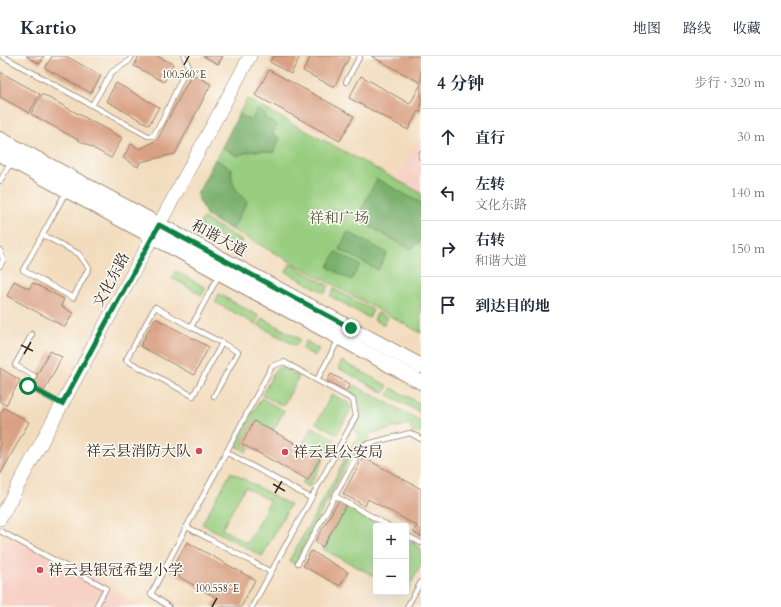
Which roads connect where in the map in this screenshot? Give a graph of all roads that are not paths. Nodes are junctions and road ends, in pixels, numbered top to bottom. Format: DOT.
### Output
graph roads {
  1 [pos="2,56"];
  2 [pos="132,56"];
  3 [pos="184,56"];
  4 [pos="250,56"];
  5 [pos="360,56"];
  6 [pos="346,82"];
  7 [pos="92,105"];
  8 [pos="0,139"];
  9 [pos="6,157"];
  10 [pos="0,182"];
  11 [pos="67,190"];
  12 [pos="156,231"];
  13 [pos="43,235"];
  14 [pos="0,250"];
  15 [pos="0,266"];
  16 [pos="220,273"];
  17 [pos="192,327"];
  18 [pos="32,334"];
  19 [pos="340,338"];
  20 [pos="222,343"];
  21 [pos="421,366"];
  22 [pos="317,380"];
  23 [pos="421,382"];
  24 [pos="214,396"];
  25 [pos="62,404"];
  26 [pos="421,439"];
  27 [pos="226,452"];
  28 [pos="335,496"];
  29 [pos="311,498"];
  30 [pos="0,519"];
  31 [pos="384,523"];
  32 [pos="187,527"];
  33 [pos="0,531"];
  34 [pos="409,537"];
  35 [pos="421,543"];
  36 [pos="298,563"];
  37 [pos="271,572"];
  38 [pos="421,582"];
  39 [pos="96,607"];
  40 [pos="169,607"];
  41 [pos="252,607"];
  42 [pos="407,607"];
  1 -- 7 [label="lane"];
  2 -- 7 [label="lane"];
  3 -- 7 [label="lane"];
  4 -- 12 [label="street, 文化东路"];
  5 -- 6 [label="lane"];
  8 -- 12 [label="main road, 和谐大道"];
  9 -- 10 [label="lane"];
  9 -- 11 [label="main road, 和谐大道"];
  11 -- 12 [label="main road, 和谐大道"];
  11 -- 13 [label="lane"];
  12 -- 16 [label="main road, 和谐大道"];
  12 -- 21 [label="main road, 和谐大道"];
  12 -- 25 [label="street, 文化东路"];
  13 -- 13 [label="lane"];
  14 -- 15 [label="lane"];
  16 -- 17 [label="lane"];
  16 -- 19 [label="main road, 和谐大道"];
  17 -- 20 [label="lane"];
  17 -- 20 [label="lane"];
  18 -- 25 [label="lane"];
  19 -- 22 [label="lane"];
  19 -- 23 [label="main road, 和谐大道"];
  20 -- 24 [label="lane"];
  22 -- 27 [label="lane"];
  22 -- 29 [label="lane"];
  25 -- 30 [label="street, 文化东路"];
  26 -- 28 [label="lane"];
  27 -- 29 [label="lane"];
  27 -- 32 [label="lane"];
  28 -- 31 [label="lane"];
  28 -- 36 [label="lane"];
  29 -- 37 [label="lane"];
  32 -- 37 [label="lane"];
  32 -- 40 [label="lane"];
  33 -- 39 [label="lane"];
  34 -- 35 [label="lane"];
  37 -- 41 [label="lane"];
  38 -- 42 [label="lane"];
}
